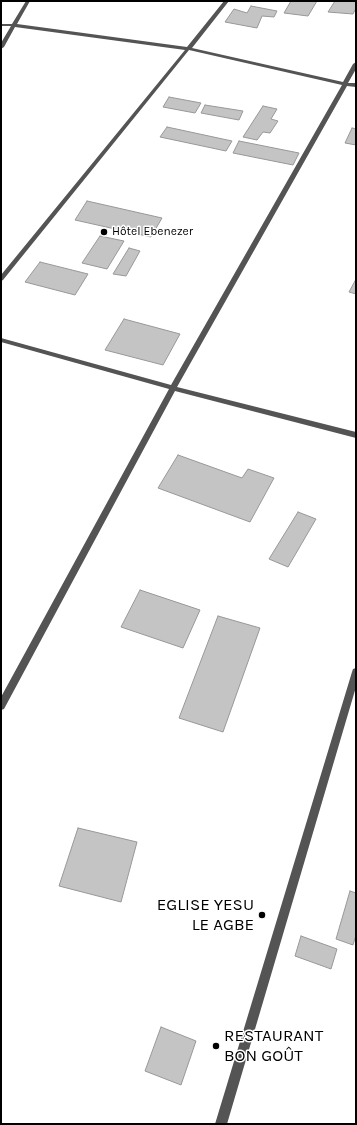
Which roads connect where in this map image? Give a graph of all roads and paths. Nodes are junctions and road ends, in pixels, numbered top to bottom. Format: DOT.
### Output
graph roads {
  1 [pos="28,1"];
  2 [pos="227,1"];
  3 [pos="1,24"];
  4 [pos="15,25"];
  5 [pos="1,47"];
  6 [pos="190,48"];
  7 [pos="356,64"];
  8 [pos="345,84"];
  9 [pos="356,85"];
  10 [pos="1,278"];
  11 [pos="1,340"];
  12 [pos="173,388"];
  13 [pos="356,435"];
  14 [pos="356,672"];
  15 [pos="1,706"];
  16 [pos="221,1124"];
  1 -- 4 [label="street"];
  2 -- 6 [label="street"];
  3 -- 4 [label="street"];
  4 -- 5 [label="street"];
  4 -- 6 [label="street"];
  6 -- 8 [label="street"];
  6 -- 10 [label="street"];
  7 -- 8 [label="street"];
  8 -- 9 [label="street"];
  8 -- 12 [label="street"];
  11 -- 12 [label="street"];
  12 -- 13 [label="street"];
  12 -- 15 [label="street"];
  14 -- 16 [label="street"];
}
